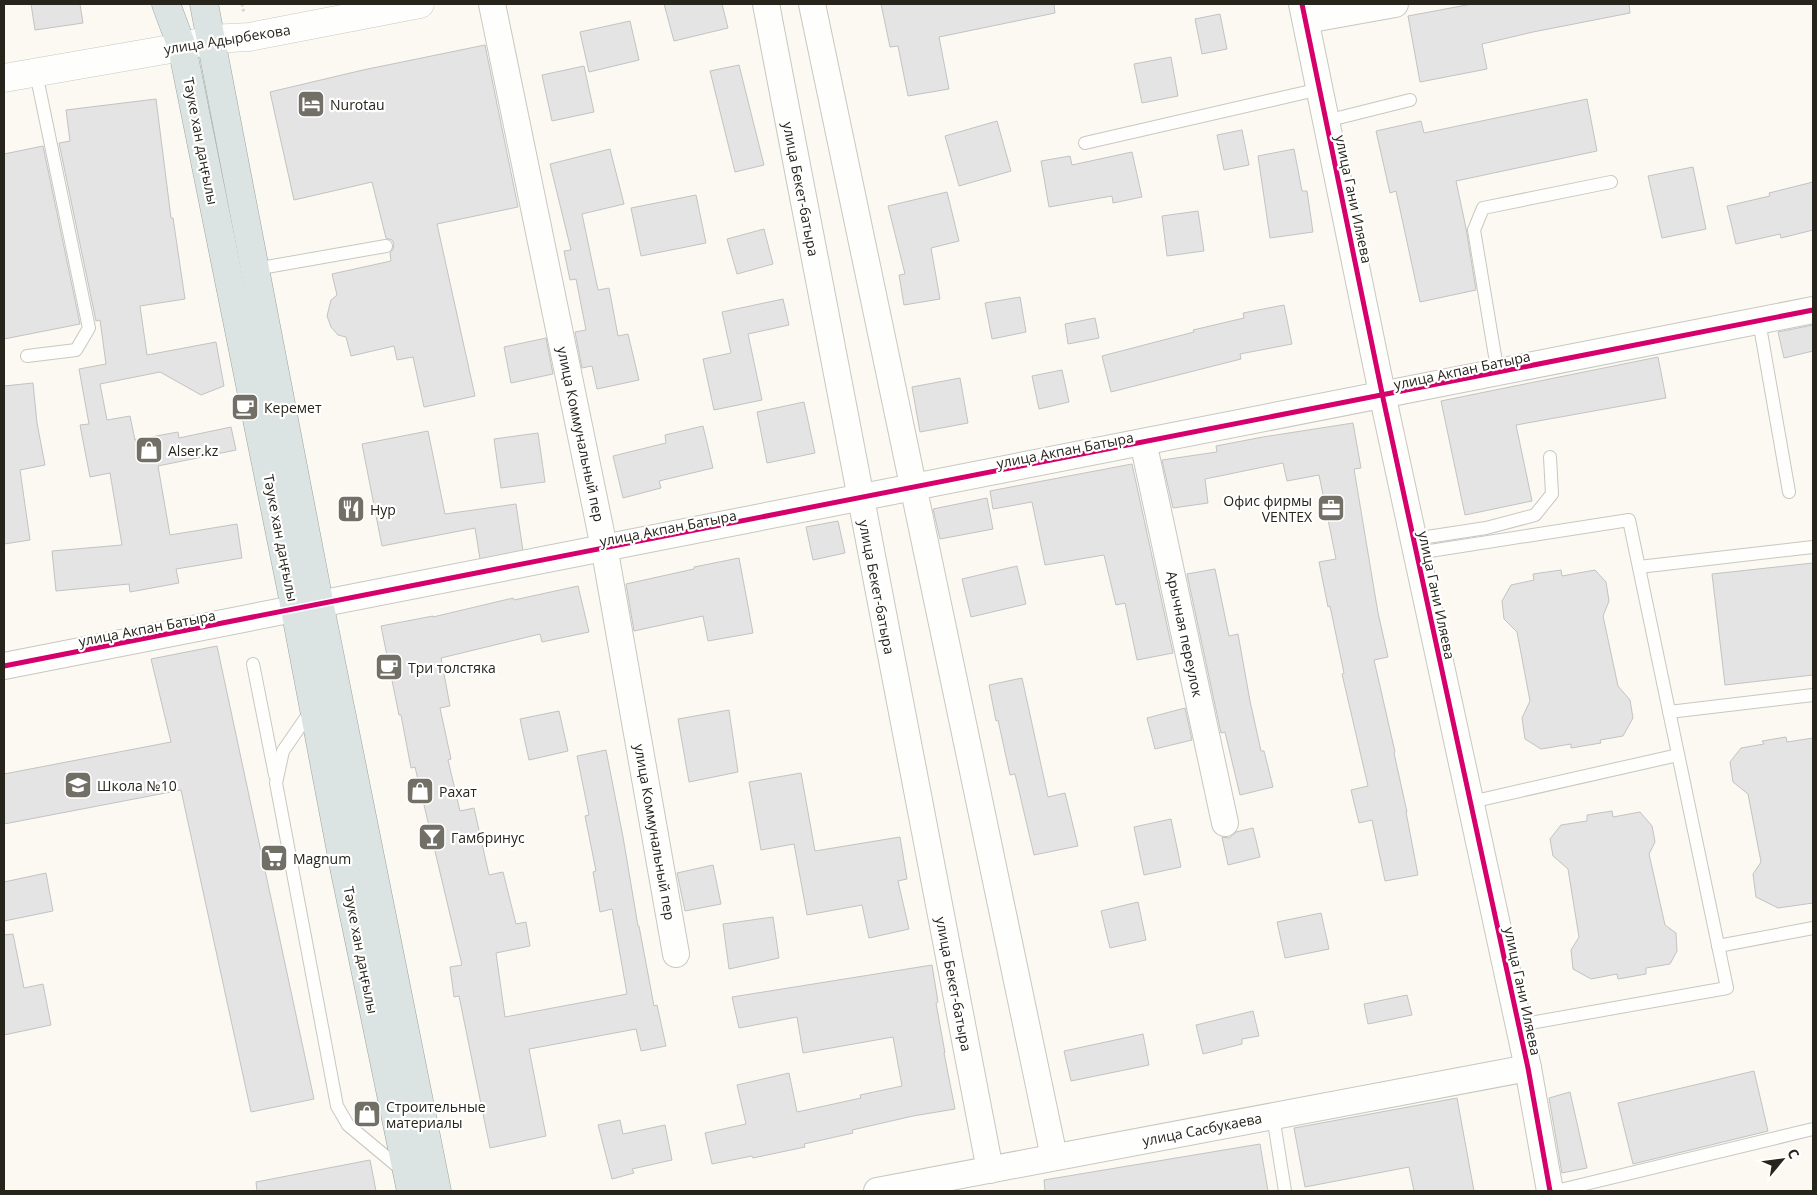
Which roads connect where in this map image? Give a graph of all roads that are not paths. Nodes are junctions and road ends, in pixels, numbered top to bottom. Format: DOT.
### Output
graph roads {
  1 [pos="166,4"];
  2 [pos="204,4"];
  3 [pos="420,4"];
  4 [pos="492,4"];
  5 [pos="766,4"];
  6 [pos="812,4"];
  7 [pos="1395,4"];
  8 [pos="1304,12"];
  9 [pos="211,39"];
  10 [pos="182,46"];
  11 [pos="36,73"];
  12 [pos="4,78"];
  13 [pos="1320,90"];
  14 [pos="1410,100"];
  15 [pos="1326,120"];
  16 [pos="1084,143"];
  17 [pos="1612,182"];
  18 [pos="386,246"];
  19 [pos="255,268"];
  20 [pos="1813,310"];
  21 [pos="1759,321"];
  22 [pos="27,356"];
  23 [pos="1498,374"];
  24 [pos="1383,398"];
  25 [pos="1144,446"];
  26 [pos="1550,458"];
  27 [pos="914,491"];
  28 [pos="1789,492"];
  29 [pos="861,502"];
  30 [pos="1415,546"];
  31 [pos="1813,547"];
  32 [pos="605,552"];
  33 [pos="1639,567"];
  34 [pos="308,609"];
  35 [pos="253,664"];
  36 [pos="4,666"];
  37 [pos="1813,695"];
  38 [pos="313,707"];
  39 [pos="1670,712"];
  40 [pos="1678,755"];
  41 [pos="276,782"];
  42 [pos="1471,802"];
  43 [pos="1225,823"];
  44 [pos="1813,928"];
  45 [pos="1718,946"];
  46 [pos="676,954"];
  47 [pos="1519,1025"];
  48 [pos="1528,1068"];
  49 [pos="1273,1116"];
  50 [pos="1813,1129"];
  51 [pos="1054,1157"];
  52 [pos="990,1170"];
  53 [pos="409,1182"];
  54 [pos="909,1188"];
  55 [pos="437,1191"];
  56 [pos="877,1191"];
  57 [pos="1285,1191"];
  58 [pos="1550,1191"];
  59 [pos="1556,1191"];
  1 -- 10 [label="main road, Тәуке хан даңғылы"];
  2 -- 9 [label="main road, Тәуке хан даңғылы"];
  3 -- 9 [label="main road, улица Адырбекова"];
  4 -- 32 [label="street, улица Коммунальный пер"];
  5 -- 29 [label="street, улица Бекет-батыра"];
  6 -- 27 [label="street"];
  7 -- 8 [label="street"];
  8 -- 13 [label="street, улица Гани Иляева"];
  9 -- 10 [label="main road, улица Адырбекова"];
  9 -- 19 [label="main road, Тәуке хан даңғылы"];
  10 -- 11 [label="main road, улица Адырбекова"];
  10 -- 34 [label="main road, Тәуке хан даңғылы"];
  11 -- 12 [label="main road, улица Адырбекова"];
  11 -- 22 [label="lane"];
  13 -- 15 [label="street, улица Гани Иляева"];
  13 -- 16 [label="lane"];
  14 -- 15 [label="lane"];
  15 -- 24 [label="street, улица Гани Иляева"];
  17 -- 23 [label="lane"];
  18 -- 19 [label="lane"];
  19 -- 34 [label="main road, Тәуке хан даңғылы"];
  20 -- 21 [label="street, улица Акпан Батыра"];
  21 -- 23 [label="street, улица Акпан Батыра"];
  21 -- 28 [label="lane"];
  23 -- 24 [label="street, улица Акпан Батыра"];
  24 -- 25 [label="street, улица Акпан Батыра"];
  24 -- 30 [label="street, улица Гани Иляева"];
  25 -- 27 [label="street, улица Акпан Батыра"];
  25 -- 43 [label="street, Арычная переулок"];
  26 -- 30 [label="lane"];
  27 -- 29 [label="street, улица Акпан Батыра"];
  27 -- 51 [label="street"];
  29 -- 32 [label="street, улица Акпан Батыра"];
  29 -- 52 [label="street, улица Бекет-батыра"];
  30 -- 33 [label="lane"];
  30 -- 42 [label="street, улица Гани Иляева"];
  31 -- 33 [label="lane"];
  32 -- 34 [label="street, улица Акпан Батыра"];
  32 -- 46 [label="street, улица Коммунальный пер"];
  33 -- 39 [label="lane"];
  34 -- 36 [label="street, улица Акпан Батыра"];
  34 -- 38 [label="main road, Тәуке хан даңғылы"];
  34 -- 55 [label="main road, Тәуке хан даңғылы"];
  35 -- 41 [label="lane"];
  37 -- 39 [label="lane"];
  38 -- 41 [label="lane"];
  38 -- 53 [label="main road, Тәуке хан даңғылы"];
  39 -- 40 [label="lane"];
  40 -- 42 [label="lane"];
  40 -- 45 [label="lane"];
  41 -- 53 [label="lane"];
  42 -- 47 [label="street, улица Гани Иляева"];
  44 -- 45 [label="lane"];
  45 -- 47 [label="lane"];
  47 -- 48 [label="street, улица Гани Иляева"];
  48 -- 49 [label="street, улица Сасбукаева"];
  48 -- 58 [label="street, улица Гани Иляева"];
  49 -- 51 [label="street, улица Сасбукаева"];
  49 -- 57 [label="lane"];
  50 -- 59 [label="lane"];
  51 -- 52 [label="street, улица Сасбукаева"];
  52 -- 54 [label="street, улица Сасбукаева"];
  54 -- 56 [label="street, улица Сасбукаева"];
}
